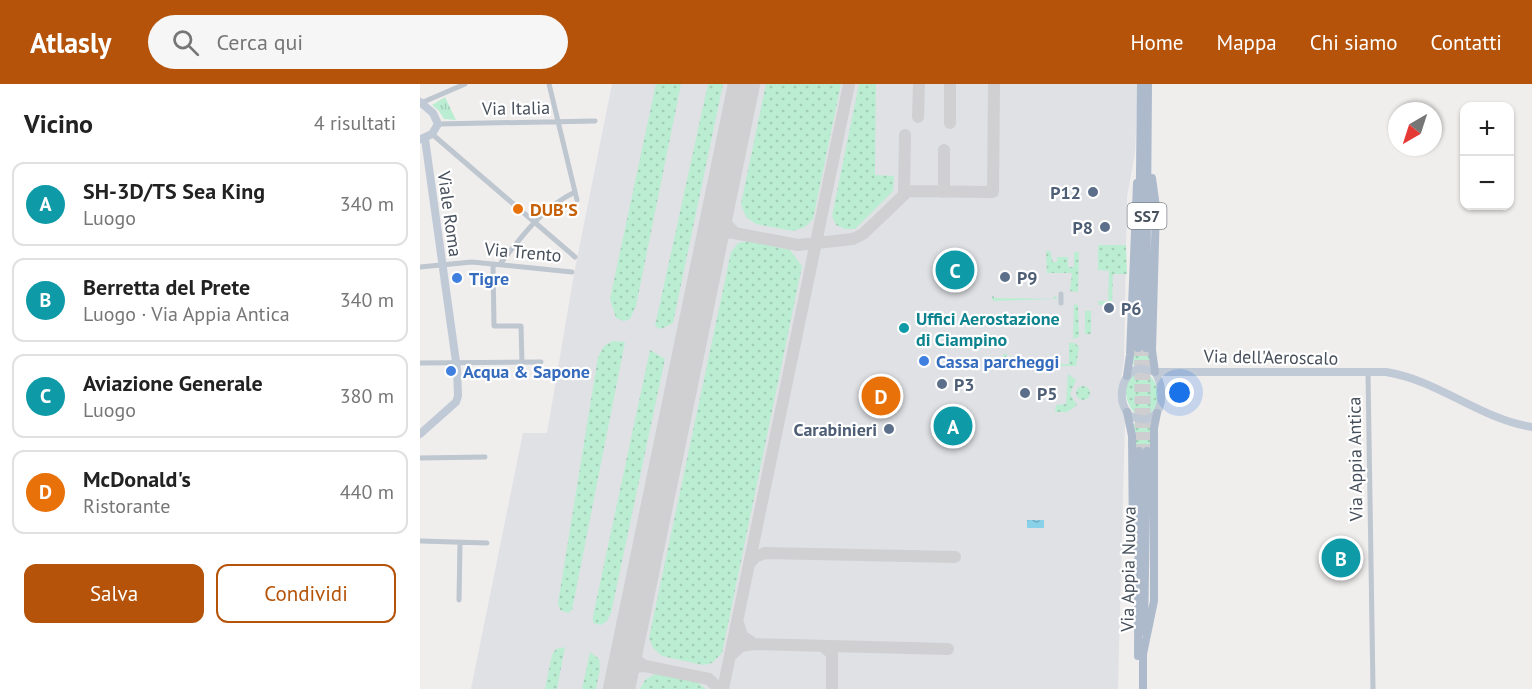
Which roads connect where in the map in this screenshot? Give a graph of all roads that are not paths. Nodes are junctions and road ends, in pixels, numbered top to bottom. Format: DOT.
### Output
graph roads {
  1 [pos="465,84"];
  2 [pos="549,84"];
  3 [pos="1141,84"];
  4 [pos="1148,84"];
  5 [pos="420,103"];
  6 [pos="595,121"];
  7 [pos="557,122"];
  8 [pos="438,123"];
  9 [pos="426,137"];
  10 [pos="1145,162"];
  11 [pos="575,192"];
  12 [pos="577,200"];
  13 [pos="535,222"];
  14 [pos="575,257"];
  15 [pos="496,264"];
  16 [pos="442,265"];
  17 [pos="420,267"];
  18 [pos="572,272"];
  19 [pos="1061,294"];
  20 [pos="1061,303"];
  21 [pos="1142,348"];
  22 [pos="541,362"];
  23 [pos="420,363"];
  24 [pos="522,363"];
  25 [pos="456,364"];
  26 [pos="1173,371"];
  27 [pos="1155,372"];
  28 [pos="1368,373"];
  29 [pos="1126,375"];
  30 [pos="1161,386"];
  31 [pos="1127,412"];
  32 [pos="1157,413"];
  33 [pos="1532,427"];
  34 [pos="420,434"];
  35 [pos="1143,451"];
  36 [pos="485,457"];
  37 [pos="421,458"];
  38 [pos="420,541"];
  39 [pos="460,542"];
  40 [pos="487,543"];
  41 [pos="459,600"];
  42 [pos="1141,651"];
  43 [pos="1138,689"];
  44 [pos="1143,689"];
  45 [pos="1373,689"];
  1 -- 5 [label="street"];
  2 -- 7 [label="street"];
  3 -- 10 [label="main road, SS7"];
  4 -- 10 [label="main road, SS7"];
  5 -- 8 [label="street"];
  6 -- 7 [label="street, Via Italia"];
  7 -- 8 [label="street, Via Italia"];
  7 -- 11 [label="street"];
  8 -- 9 [label="street"];
  9 -- 13 [label="street"];
  9 -- 16 [label="street, Viale Roma"];
  10 -- 21 [label="main road, SS7"];
  10 -- 27 [label="main road"];
  10 -- 29 [label="main road"];
  11 -- 12 [label="street"];
  11 -- 13 [label="street"];
  13 -- 14 [label="street"];
  13 -- 15 [label="street"];
  15 -- 16 [label="street, Via Trento"];
  15 -- 18 [label="street, Via Trento"];
  15 -- 24 [label="street"];
  16 -- 17 [label="street, Via Trento"];
  16 -- 25 [label="street, Viale Roma"];
  19 -- 20 [label="street"];
  22 -- 24 [label="street"];
  23 -- 25 [label="street"];
  24 -- 25 [label="street"];
  25 -- 34 [label="street, Viale Roma"];
  26 -- 27 [label="street, Via dell'Aeroscalo"];
  26 -- 28 [label="street, Via dell'Aeroscalo"];
  26 -- 30 [label="street"];
  27 -- 29 [label="street"];
  27 -- 30 [label="street"];
  28 -- 33 [label="street, Via dell'Aeroscalo"];
  28 -- 45 [label="street, Via Appia Antica"];
  29 -- 31 [label="street"];
  30 -- 32 [label="street"];
  31 -- 32 [label="street"];
  31 -- 42 [label="main road"];
  32 -- 42 [label="main road"];
  35 -- 42 [label="main road, Via Appia Nuova"];
  36 -- 37 [label="street"];
  38 -- 39 [label="street"];
  39 -- 40 [label="street"];
  39 -- 41 [label="street"];
  42 -- 43 [label="main road, Via Appia Nuova"];
  42 -- 44 [label="main road, Via Appia Nuova"];
}
